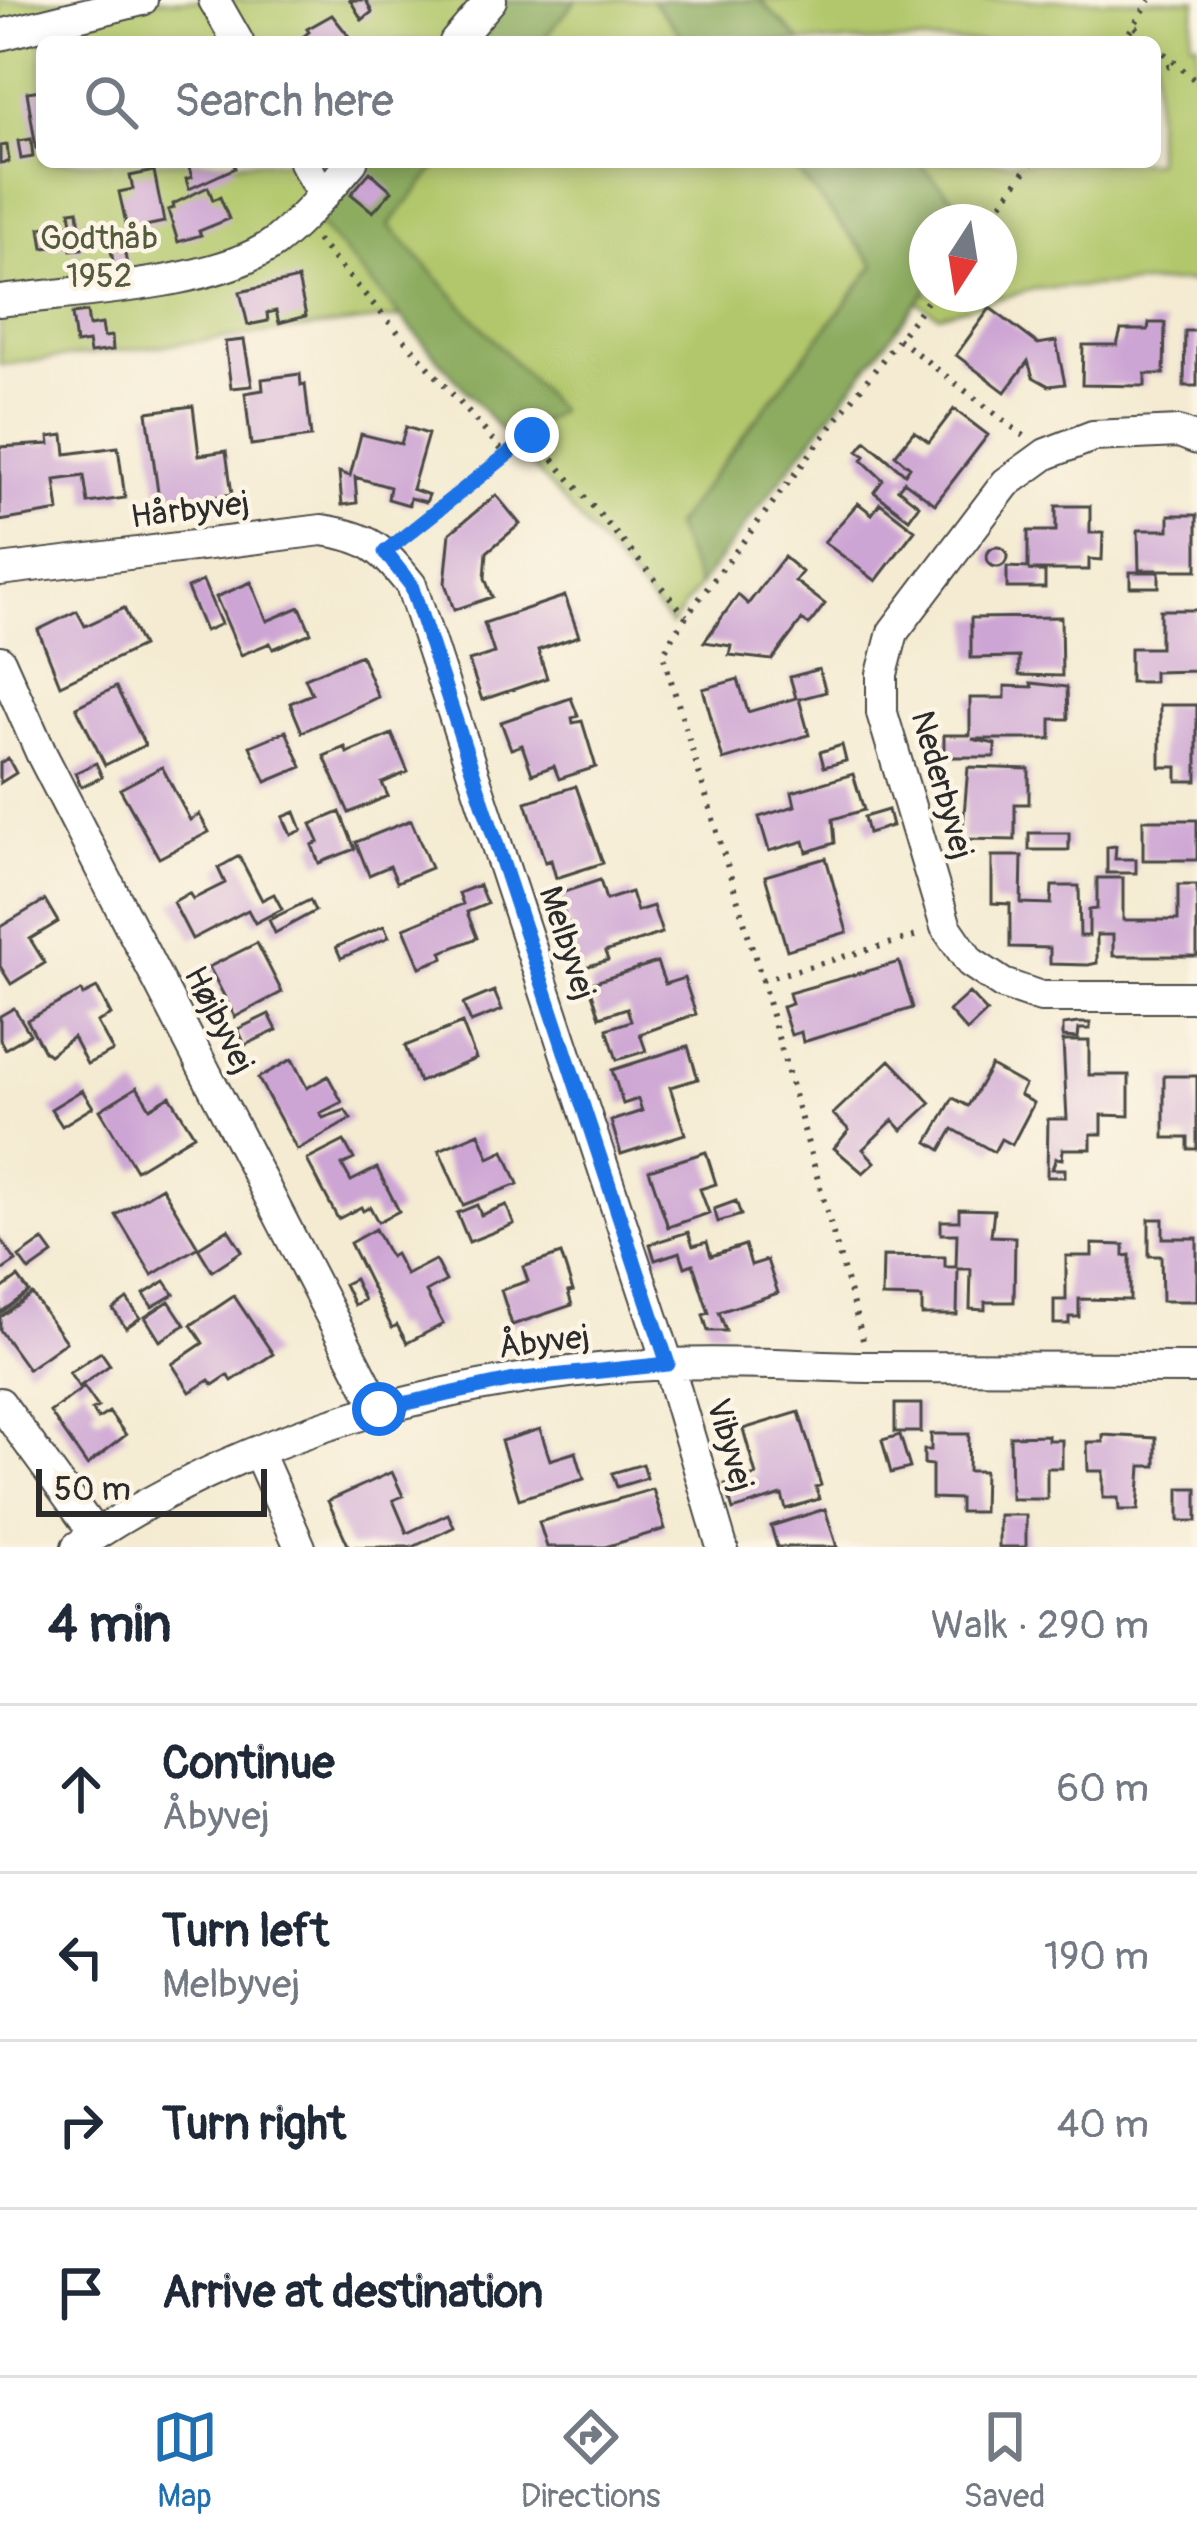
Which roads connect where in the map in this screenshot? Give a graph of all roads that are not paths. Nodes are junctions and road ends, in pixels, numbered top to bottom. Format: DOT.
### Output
graph roads {
  1 [pos="142,0"];
  2 [pos="214,0"];
  3 [pos="491,0"];
  4 [pos="0,35"];
  5 [pos="235,36"];
  6 [pos="460,36"];
  7 [pos="305,168"];
  8 [pos="347,168"];
  9 [pos="312,207"];
  10 [pos="0,301"];
  11 [pos="1197,439"];
  12 [pos="385,552"];
  13 [pos="0,570"];
  14 [pos="0,661"];
  15 [pos="1197,997"];
  16 [pos="668,1364"];
  17 [pos="1197,1368"];
  18 [pos="0,1403"];
  19 [pos="379,1409"];
  20 [pos="258,1452"];
  21 [pos="86,1541"];
  22 [pos="300,1547"];
  23 [pos="722,1547"];
  1 -- 4 [label="street"];
  2 -- 5 [label="street"];
  3 -- 6 [label="street"];
  7 -- 9 [label="street"];
  8 -- 9 [label="street"];
  9 -- 10 [label="street"];
  11 -- 15 [label="street, Nederbyvej"];
  12 -- 13 [label="street, Hårbyvej"];
  12 -- 16 [label="street, Melbyvej"];
  14 -- 19 [label="street, Højbyvej"];
  16 -- 17 [label="street, Åbyvej"];
  16 -- 19 [label="street, Åbyvej"];
  16 -- 23 [label="street, Vibyvej"];
  18 -- 21 [label="street"];
  19 -- 20 [label="street, Åbyvej"];
  20 -- 21 [label="street, Åbyvej"];
  20 -- 22 [label="street"];
}
